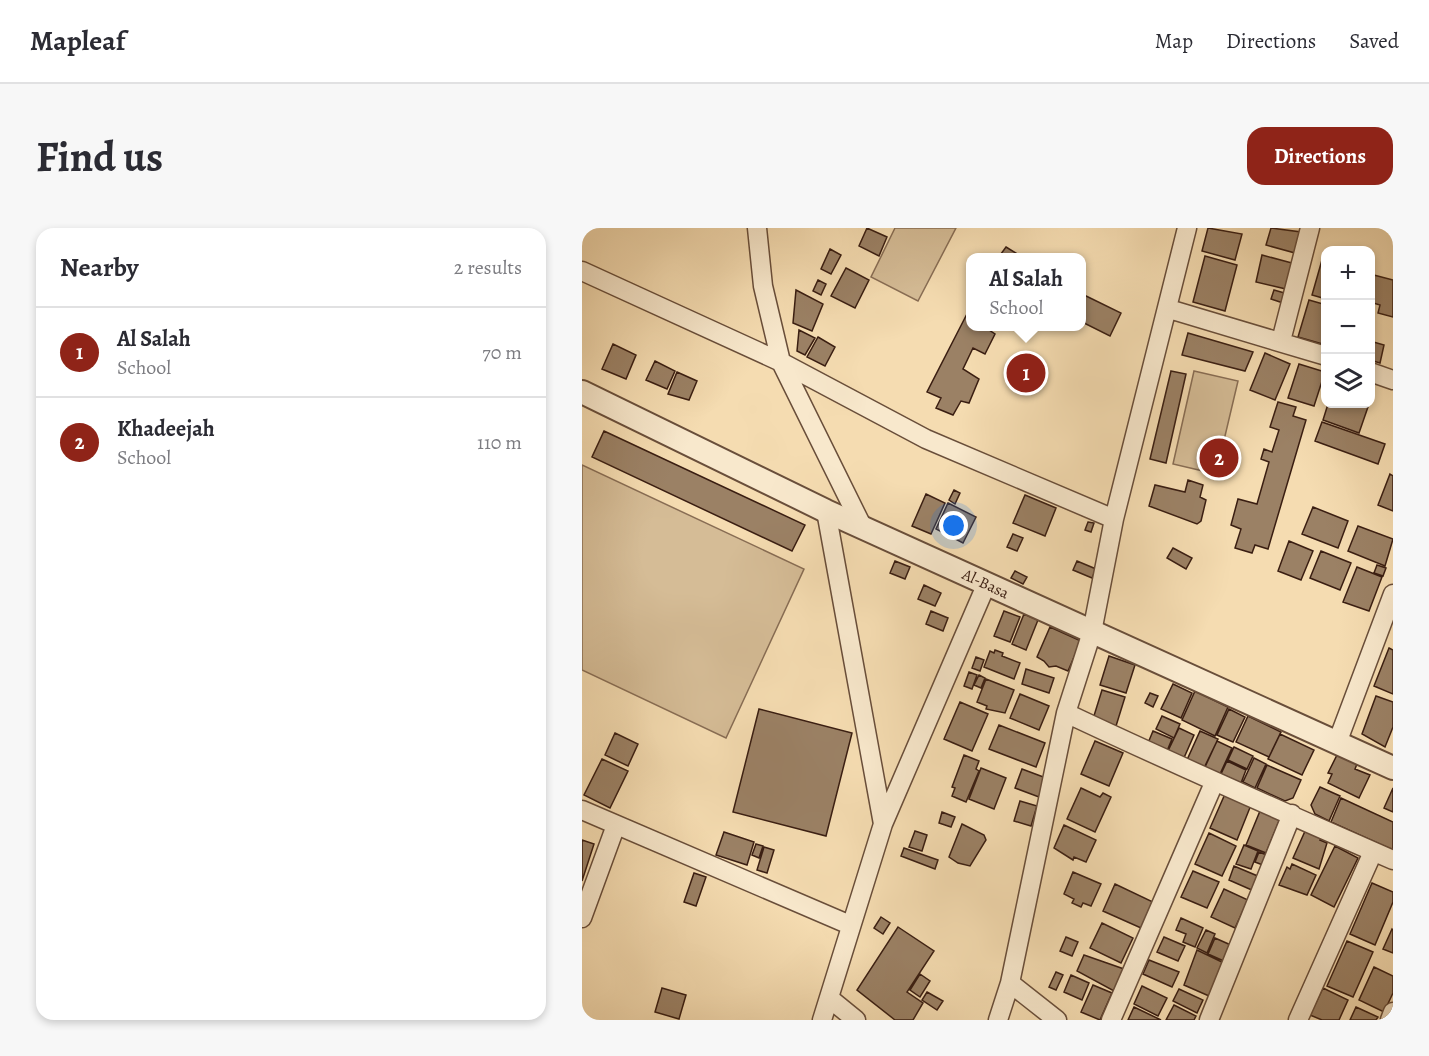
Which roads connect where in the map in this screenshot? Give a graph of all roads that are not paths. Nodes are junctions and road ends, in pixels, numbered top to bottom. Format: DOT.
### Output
graph roads {
  1 [pos="757,228"];
  2 [pos="1187,228"];
  3 [pos="1310,228"];
  4 [pos="582,271"];
  5 [pos="1169,309"];
  6 [pos="1281,341"];
  7 [pos="1321,355"];
  8 [pos="781,362"];
  9 [pos="1375,373"];
  10 [pos="1393,380"];
  11 [pos="582,392"];
  12 [pos="826,511"];
  13 [pos="1114,519"];
  14 [pos="862,526"];
  15 [pos="987,583"];
  16 [pos="1393,594"];
  17 [pos="1092,632"];
  18 [pos="1386,637"];
  19 [pos="1066,712"];
  20 [pos="1336,743"];
  21 [pos="1393,768"];
  22 [pos="1214,783"];
  23 [pos="582,810"];
  24 [pos="1292,814"];
  25 [pos="883,824"];
  26 [pos="616,825"];
  27 [pos="1373,852"];
  28 [pos="1393,860"];
  29 [pos="582,918"];
  30 [pos="850,925"];
  31 [pos="1010,983"];
  32 [pos="829,998"];
  33 [pos="1393,1012"];
  34 [pos="1210,1019"];
  35 [pos="822,1020"];
  36 [pos="856,1020"];
  37 [pos="998,1020"];
  38 [pos="1057,1020"];
  39 [pos="1111,1020"];
  40 [pos="1298,1020"];
  41 [pos="1390,1020"];
  1 -- 8 [label="street"];
  2 -- 5 [label="street"];
  3 -- 6 [label="street"];
  4 -- 8 [label="street"];
  5 -- 6 [label="street"];
  5 -- 13 [label="street"];
  6 -- 7 [label="street"];
  8 -- 13 [label="street"];
  8 -- 14 [label="street"];
  9 -- 10 [label="street"];
  11 -- 12 [label="street, Al-Basa"];
  12 -- 14 [label="street, Al-Basa"];
  12 -- 25 [label="street"];
  13 -- 17 [label="street"];
  14 -- 15 [label="street, Al-Basa"];
  15 -- 17 [label="street, Al-Basa"];
  15 -- 25 [label="street"];
  16 -- 18 [label="street"];
  17 -- 19 [label="street"];
  17 -- 20 [label="street, Al-Basa"];
  18 -- 20 [label="street"];
  19 -- 22 [label="street"];
  19 -- 31 [label="street"];
  20 -- 21 [label="street, Al-Basa"];
  22 -- 24 [label="street"];
  22 -- 39 [label="street"];
  23 -- 26 [label="street"];
  24 -- 27 [label="street"];
  24 -- 34 [label="street"];
  25 -- 30 [label="street"];
  26 -- 29 [label="street"];
  26 -- 30 [label="street"];
  27 -- 28 [label="street"];
  27 -- 40 [label="street"];
  30 -- 32 [label="street"];
  31 -- 37 [label="street"];
  31 -- 38 [label="street"];
  32 -- 35 [label="street"];
  32 -- 36 [label="street"];
  33 -- 41 [label="street"];
}
